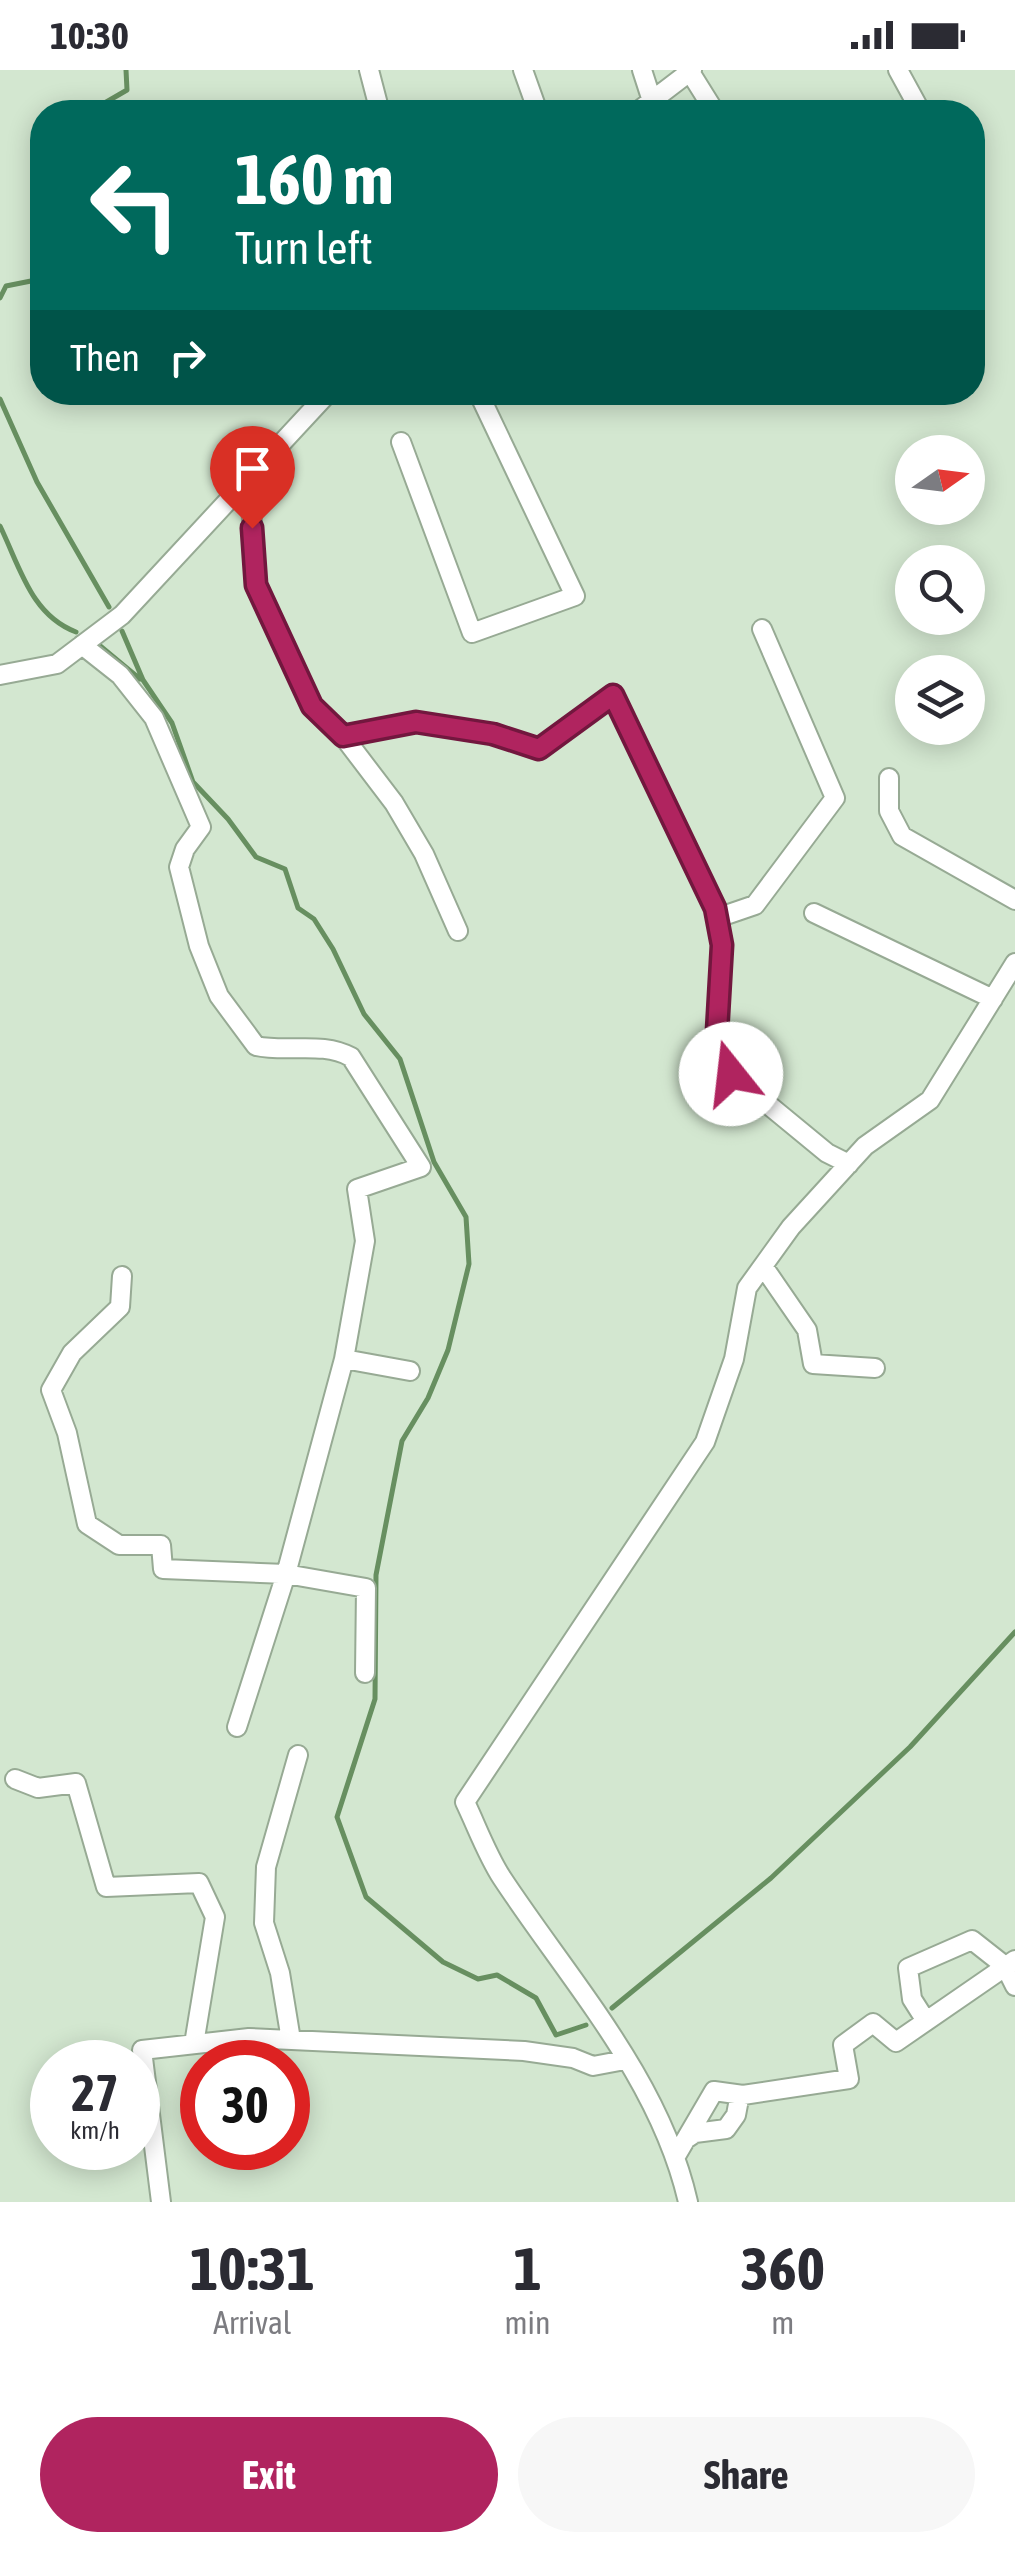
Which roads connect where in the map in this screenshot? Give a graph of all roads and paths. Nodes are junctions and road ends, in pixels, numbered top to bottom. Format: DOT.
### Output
graph roads {
  1 [pos="369,70"];
  2 [pos="523,70"];
  3 [pos="642,70"];
  4 [pos="898,70"];
  5 [pos="691,71"];
  6 [pos="377,100"];
  7 [pos="534,100"];
  8 [pos="644,100"];
  9 [pos="653,100"];
  10 [pos="708,100"];
  11 [pos="914,100"];
  12 [pos="317,405"];
  13 [pos="484,405"];
  14 [pos="400,442"];
  15 [pos="275,451"];
  16 [pos="762,629"];
  17 [pos="82,646"];
  18 [pos="0,675"];
  19 [pos="343,736"];
  20 [pos="889,778"];
  21 [pos="1015,900"];
  22 [pos="814,913"];
  23 [pos="717,918"];
  24 [pos="458,931"];
  25 [pos="1015,963"];
  26 [pos="993,999"];
  27 [pos="848,1164"];
  28 [pos="763,1266"];
  29 [pos="122,1276"];
  30 [pos="344,1360"];
  31 [pos="875,1368"];
  32 [pos="410,1371"];
  33 [pos="286,1574"];
  34 [pos="365,1673"];
  35 [pos="237,1727"];
  36 [pos="298,1755"];
  37 [pos="16,1779"];
  38 [pos="1010,1963"];
  39 [pos="1015,1986"];
  40 [pos="926,2020"];
  41 [pos="195,2040"];
  42 [pos="231,2040"];
  43 [pos="291,2040"];
  44 [pos="310,2041"];
  45 [pos="180,2046"];
  46 [pos="625,2060"];
  47 [pos="739,2100"];
  48 [pos="681,2148"];
  49 [pos="161,2202"];
  50 [pos="688,2202"];
  1 -- 6 [label="street"];
  2 -- 7 [label="street"];
  3 -- 8 [label="street"];
  4 -- 11 [label="street"];
  5 -- 9 [label="street"];
  5 -- 10 [label="street"];
  12 -- 15 [label="street"];
  13 -- 14 [label="street"];
  15 -- 17 [label="street"];
  15 -- 19 [label="street"];
  16 -- 23 [label="street"];
  17 -- 18 [label="street"];
  17 -- 30 [label="street"];
  19 -- 23 [label="street"];
  19 -- 24 [label="street"];
  20 -- 21 [label="street"];
  22 -- 26 [label="street"];
  23 -- 27 [label="street"];
  25 -- 26 [label="street"];
  26 -- 27 [label="street"];
  27 -- 28 [label="street"];
  28 -- 31 [label="street"];
  28 -- 46 [label="street"];
  29 -- 33 [label="street"];
  30 -- 32 [label="street"];
  30 -- 33 [label="street"];
  33 -- 34 [label="street"];
  33 -- 35 [label="street"];
  36 -- 43 [label="street"];
  37 -- 41 [label="street"];
  38 -- 39 [label="street"];
  38 -- 40 [label="street"];
  38 -- 40 [label="street"];
  40 -- 48 [label="street"];
  42 -- 43 [label="street"];
  44 -- 46 [label="street"];
  45 -- 49 [label="street"];
  46 -- 48 [label="street"];
  47 -- 48 [label="street"];
  48 -- 50 [label="street"];
}
